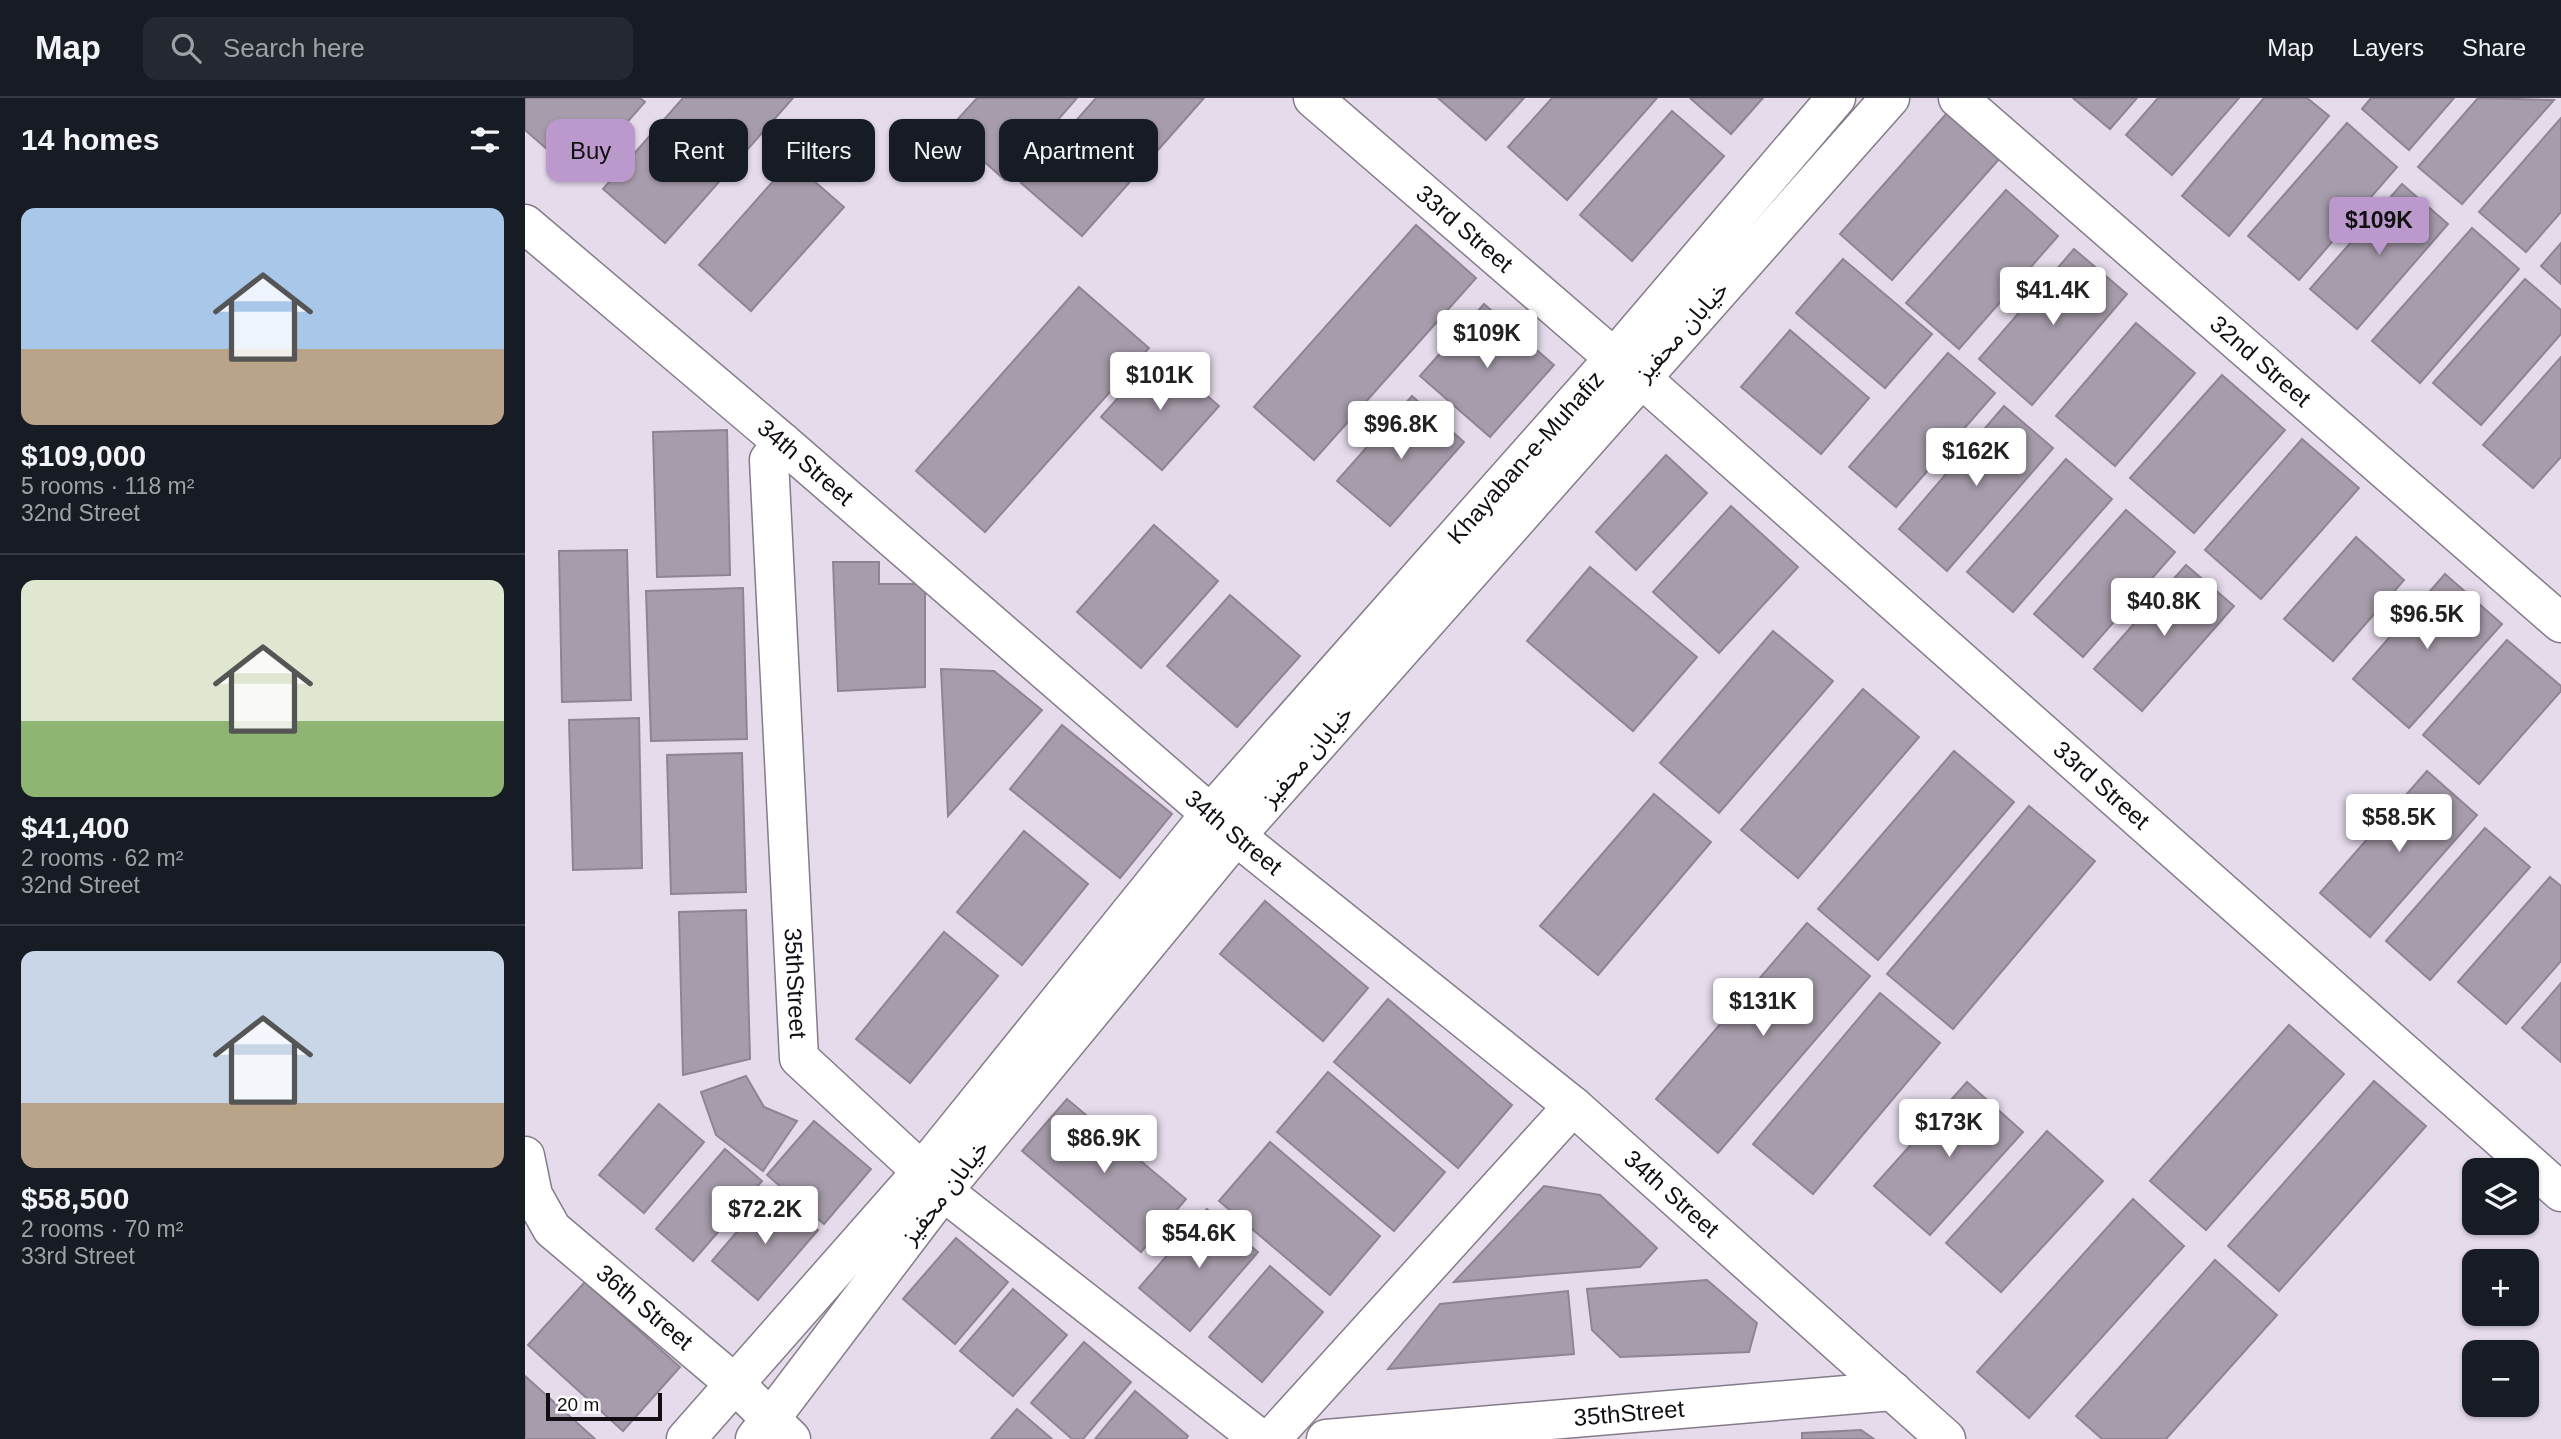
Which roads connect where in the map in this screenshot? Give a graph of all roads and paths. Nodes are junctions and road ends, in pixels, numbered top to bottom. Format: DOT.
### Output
graph roads {
  1 [pos="1313,98"];
  2 [pos="1836,98"];
  3 [pos="1890,98"];
  4 [pos="1958,98"];
  5 [pos="525,224"];
  6 [pos="1750,227"];
  7 [pos="1627,368"];
  8 [pos="782,442"];
  9 [pos="2561,624"];
  10 [pos="1223,825"];
  11 [pos="1573,1106"];
  12 [pos="525,1156"];
  13 [pos="932,1181"];
  14 [pos="2561,1192"];
  15 [pos="735,1384"];
  16 [pos="1893,1391"];
  17 [pos="772,1433"];
  18 [pos="686,1439"];
  19 [pos="1259,1439"];
  20 [pos="1271,1439"];
  21 [pos="1326,1439"];
  22 [pos="1946,1439"];
  1 -- 7 [label="street, 33rd Street"];
  2 -- 6 [label="street"];
  3 -- 6 [label="street, خیابان محفیز"];
  4 -- 9 [label="street, 32nd Street"];
  5 -- 8 [label="street, 34th Street"];
  6 -- 7 [label="street, خیابان محفیز"];
  7 -- 10 [label="street, خیابان محفیز"];
  7 -- 14 [label="street, 33rd Street"];
  8 -- 10 [label="street, 34th Street"];
  8 -- 13 [label="street, 35thStreet"];
  10 -- 11 [label="street, 34th Street"];
  10 -- 13 [label="street, خیابان محفیز"];
  11 -- 16 [label="street, 34th Street"];
  11 -- 20 [label="street"];
  12 -- 15 [label="street, 36th Street"];
  13 -- 15 [label="street, خیابان محفیز"];
  13 -- 17 [label="street, خیابان محفیز"];
  13 -- 19 [label="street, 35thStreet"];
  15 -- 17 [label="street, 36th Street"];
  15 -- 18 [label="street, خیابان محفیز"];
  16 -- 21 [label="street, 35thStreet"];
  16 -- 22 [label="street, 34th Street"];
}
